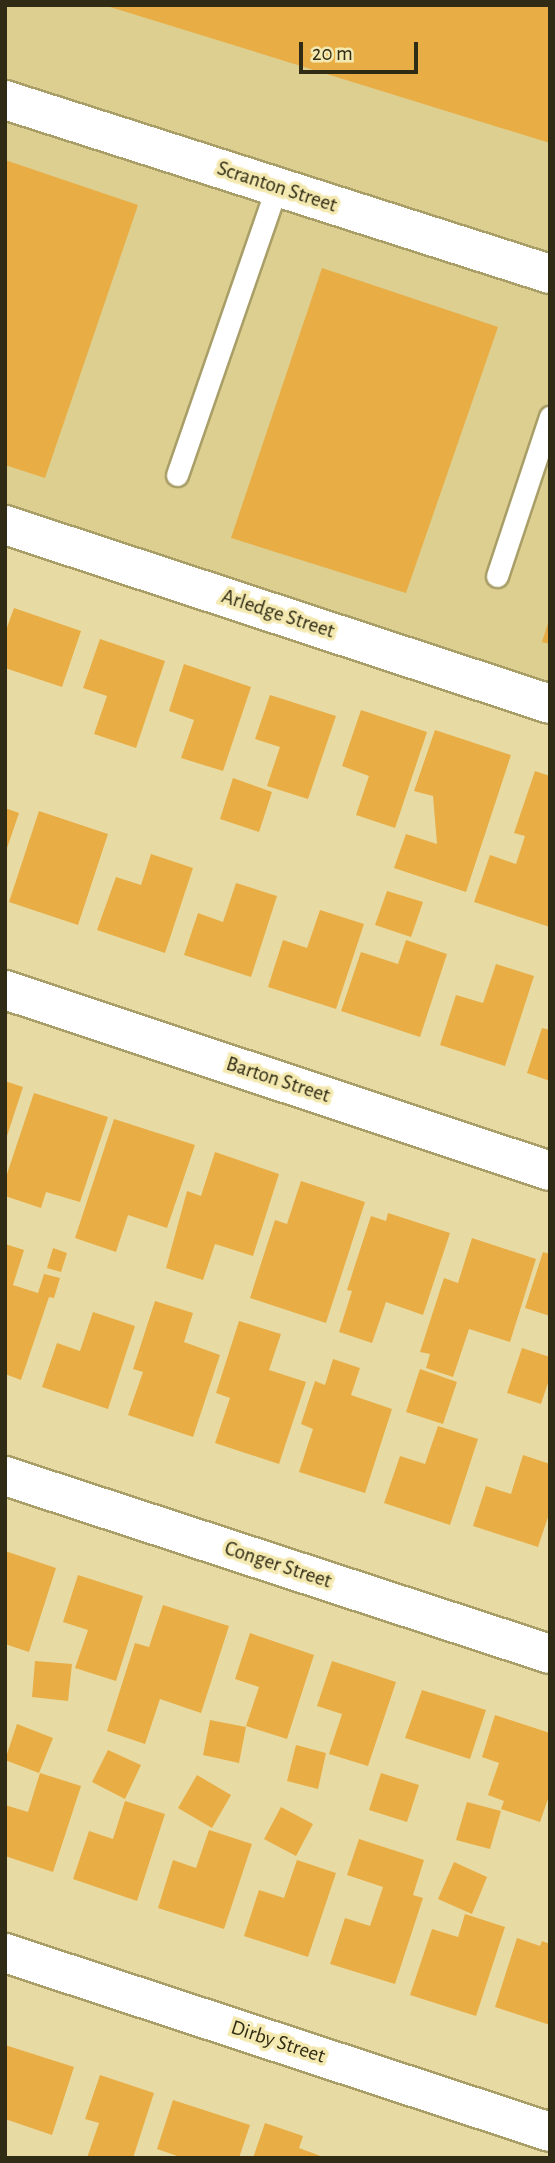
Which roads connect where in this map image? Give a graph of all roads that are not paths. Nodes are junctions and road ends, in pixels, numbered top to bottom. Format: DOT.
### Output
graph roads {
  1 [pos="5,100"];
  2 [pos="276,187"];
  3 [pos="550,274"];
  4 [pos="550,416"];
  5 [pos="177,475"];
  6 [pos="5,525"];
  7 [pos="497,576"];
  8 [pos="550,704"];
  9 [pos="5,990"];
  10 [pos="550,1171"];
  11 [pos="5,1476"];
  12 [pos="550,1654"];
  13 [pos="5,1953"];
  14 [pos="550,2132"];
  1 -- 2 [label="street, Scranton Street"];
  2 -- 3 [label="street, Scranton Street"];
  2 -- 5 [label="lane"];
  4 -- 7 [label="lane"];
  6 -- 8 [label="street, Arledge Street"];
  9 -- 10 [label="street, Barton Street"];
  11 -- 12 [label="street, Conger Street"];
  13 -- 14 [label="street, Dirby Street"];
}
